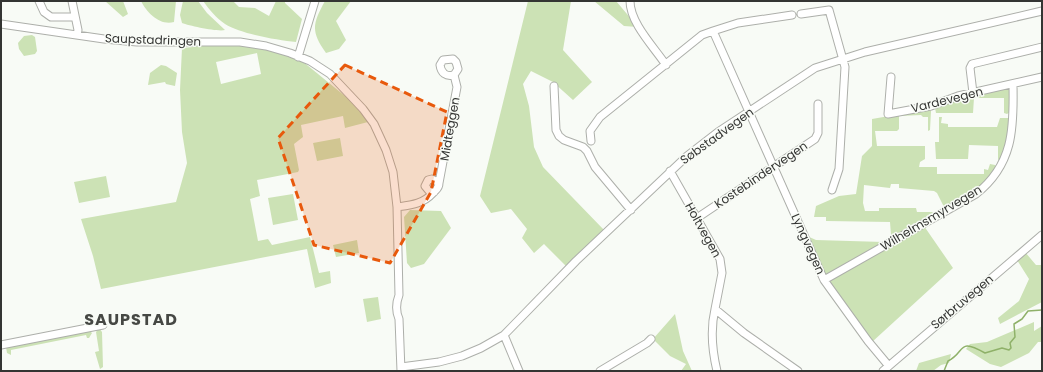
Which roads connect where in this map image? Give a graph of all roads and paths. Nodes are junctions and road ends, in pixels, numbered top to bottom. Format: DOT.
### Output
graph roads {
  1 [pos="39,1"];
  2 [pos="72,1"];
  3 [pos="315,1"];
  4 [pos="630,1"];
  5 [pos="1042,11"];
  6 [pos="801,14"];
  7 [pos="792,15"];
  8 [pos="75,17"];
  9 [pos="1,24"];
  10 [pos="713,31"];
  11 [pos="77,35"];
  12 [pos="1042,47"];
  13 [pos="300,58"];
  14 [pos="842,58"];
  15 [pos="666,65"];
  16 [pos="454,75"];
  17 [pos="891,77"];
  18 [pos="1042,77"];
  19 [pos="1013,85"];
  20 [pos="554,86"];
  21 [pos="973,93"];
  22 [pos="818,104"];
  23 [pos="750,112"];
  24 [pos="591,141"];
  25 [pos="774,166"];
  26 [pos="670,171"];
  27 [pos="439,183"];
  28 [pos="832,190"];
  29 [pos="434,192"];
  30 [pos="397,206"];
  31 [pos="631,210"];
  32 [pos="697,218"];
  33 [pos="1042,235"];
  34 [pos="824,280"];
  35 [pos="715,309"];
  36 [pos="103,325"];
  37 [pos="504,335"];
  38 [pos="651,338"];
  39 [pos="1,345"];
  40 [pos="888,364"];
  41 [pos="401,369"];
  42 [pos="519,371"];
  43 [pos="600,371"];
  44 [pos="717,371"];
  45 [pos="798,371"];
  46 [pos="883,371"];
  1 -- 8 [label="street"];
  2 -- 8 [label="street"];
  3 -- 13 [label="street"];
  4 -- 15 [label="street"];
  5 -- 14 [label="street, Søbstadvegen"];
  6 -- 14 [label="street"];
  7 -- 10 [label="street"];
  8 -- 11 [label="street"];
  9 -- 11 [label="street, Saupstadringen"];
  10 -- 15 [label="street"];
  10 -- 23 [label="street, Lyngvegen"];
  11 -- 13 [label="street, Saupstadringen"];
  12 -- 21 [label="street"];
  13 -- 30 [label="street, Saupstadringen"];
  14 -- 23 [label="street, Søbstadvegen"];
  14 -- 28 [label="street"];
  15 -- 24 [label="street"];
  16 -- 27 [label="street, Midteggen"];
  17 -- 21 [label="street, Vardevegen"];
  18 -- 19 [label="street, Vardevegen"];
  19 -- 21 [label="street, Vardevegen"];
  19 -- 34 [label="street, Wilhelmsmyrvegen"];
  20 -- 31 [label="street"];
  22 -- 25 [label="street, Kostebindervegen"];
  23 -- 25 [label="street, Lyngvegen"];
  23 -- 26 [label="street, Søbstadvegen"];
  25 -- 32 [label="street, Kostebindervegen"];
  25 -- 34 [label="street, Lyngvegen"];
  26 -- 31 [label="street, Søbstadvegen"];
  26 -- 32 [label="street, Holtvegen"];
  27 -- 29 [label="street, Midteggen"];
  27 -- 29 [label="street"];
  29 -- 30 [label="street, Midteggen"];
  30 -- 41 [label="street, Saupstadringen"];
  31 -- 37 [label="street, Søbstadvegen"];
  32 -- 35 [label="street, Holtvegen"];
  33 -- 40 [label="street, Sørbruvegen"];
  34 -- 40 [label="street, Lyngvegen"];
  35 -- 44 [label="street, Holtvegen"];
  35 -- 45 [label="street"];
  36 -- 39 [label="street"];
  37 -- 41 [label="street, Søbstadvegen"];
  37 -- 42 [label="street"];
  38 -- 43 [label="street"];
  40 -- 46 [label="street, Sørbruvegen"];
}
